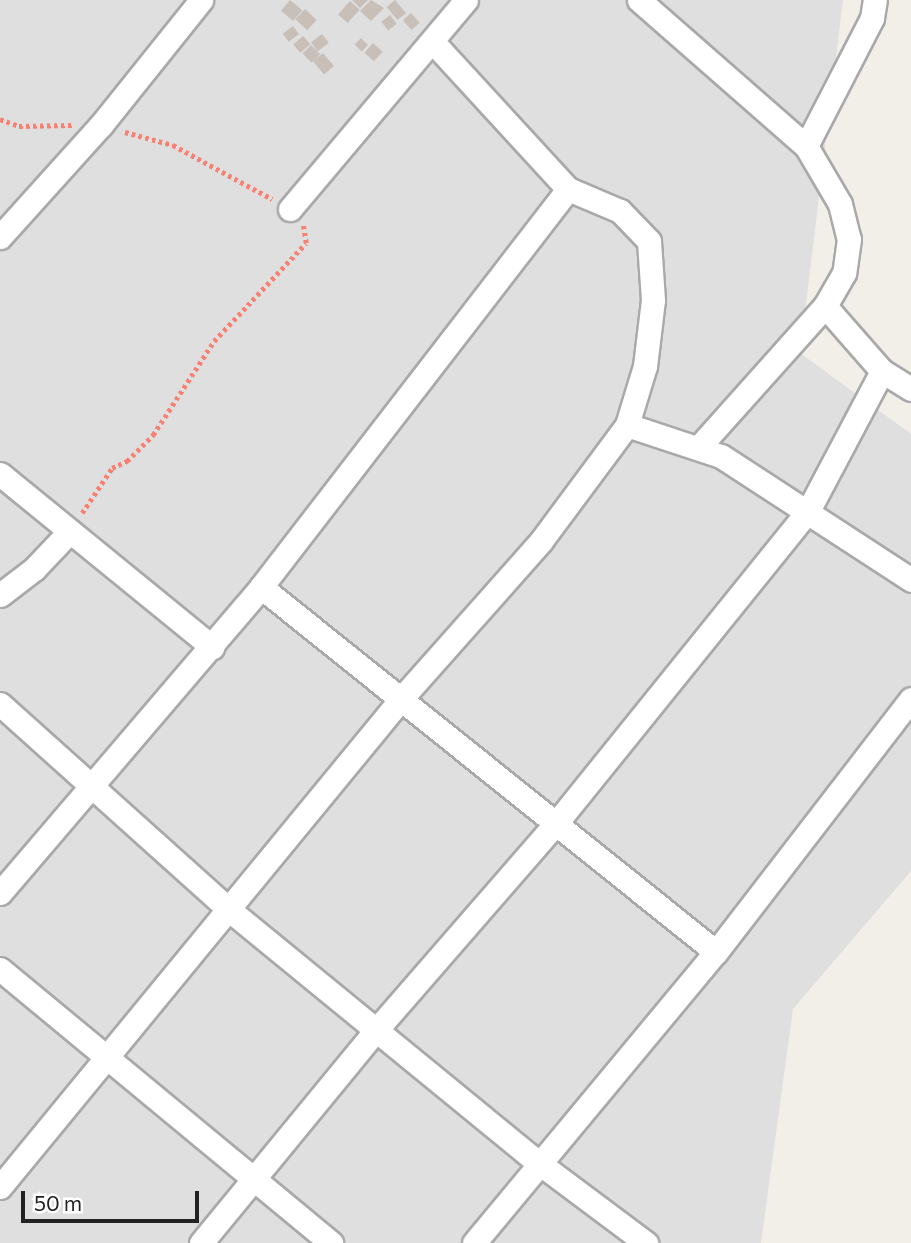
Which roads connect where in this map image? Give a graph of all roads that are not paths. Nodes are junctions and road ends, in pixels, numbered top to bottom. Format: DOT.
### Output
graph roads {
  1 [pos="201,0"];
  2 [pos="466,0"];
  3 [pos="639,0"];
  4 [pos="875,0"];
  5 [pos="433,42"];
  6 [pos="806,146"];
  7 [pos="568,190"];
  8 [pos="290,209"];
  9 [pos="0,237"];
  10 [pos="825,306"];
  11 [pos="882,371"];
  12 [pos="911,389"];
  13 [pos="627,425"];
  14 [pos="700,446"];
  15 [pos="0,474"];
  16 [pos="808,511"];
  17 [pos="70,531"];
  18 [pos="911,580"];
  19 [pos="261,587"];
  20 [pos="0,596"];
  21 [pos="212,648"];
  22 [pos="911,699"];
  23 [pos="400,700"];
  24 [pos="0,704"];
  25 [pos="90,788"];
  26 [pos="557,822"];
  27 [pos="0,893"];
  28 [pos="227,908"];
  29 [pos="716,952"];
  30 [pos="0,969"];
  31 [pos="377,1029"];
  32 [pos="104,1058"];
  33 [pos="539,1163"];
  34 [pos="253,1178"];
  35 [pos="0,1187"];
  36 [pos="201,1243"];
  37 [pos="331,1243"];
  38 [pos="474,1243"];
  39 [pos="646,1243"];
  1 -- 9 [label="street"];
  2 -- 5 [label="street"];
  3 -- 6 [label="street"];
  4 -- 6 [label="street"];
  5 -- 7 [label="street"];
  5 -- 8 [label="street"];
  6 -- 10 [label="street"];
  7 -- 13 [label="street"];
  7 -- 19 [label="street"];
  10 -- 11 [label="street"];
  10 -- 14 [label="street"];
  11 -- 12 [label="street"];
  11 -- 16 [label="street"];
  13 -- 14 [label="street"];
  13 -- 23 [label="street"];
  14 -- 16 [label="street"];
  15 -- 17 [label="street"];
  16 -- 18 [label="street"];
  16 -- 26 [label="street"];
  17 -- 20 [label="street"];
  17 -- 21 [label="street"];
  19 -- 21 [label="street"];
  19 -- 23 [label="street"];
  21 -- 25 [label="street"];
  22 -- 29 [label="street"];
  23 -- 26 [label="street"];
  23 -- 28 [label="street"];
  24 -- 25 [label="street"];
  25 -- 27 [label="street"];
  25 -- 28 [label="street"];
  26 -- 29 [label="street"];
  26 -- 31 [label="street"];
  28 -- 31 [label="street"];
  28 -- 32 [label="street"];
  29 -- 33 [label="street"];
  30 -- 32 [label="street"];
  31 -- 33 [label="street"];
  31 -- 34 [label="street"];
  32 -- 34 [label="street"];
  32 -- 35 [label="street"];
  33 -- 38 [label="street"];
  33 -- 39 [label="street"];
  34 -- 36 [label="street"];
  34 -- 37 [label="street"];
}
